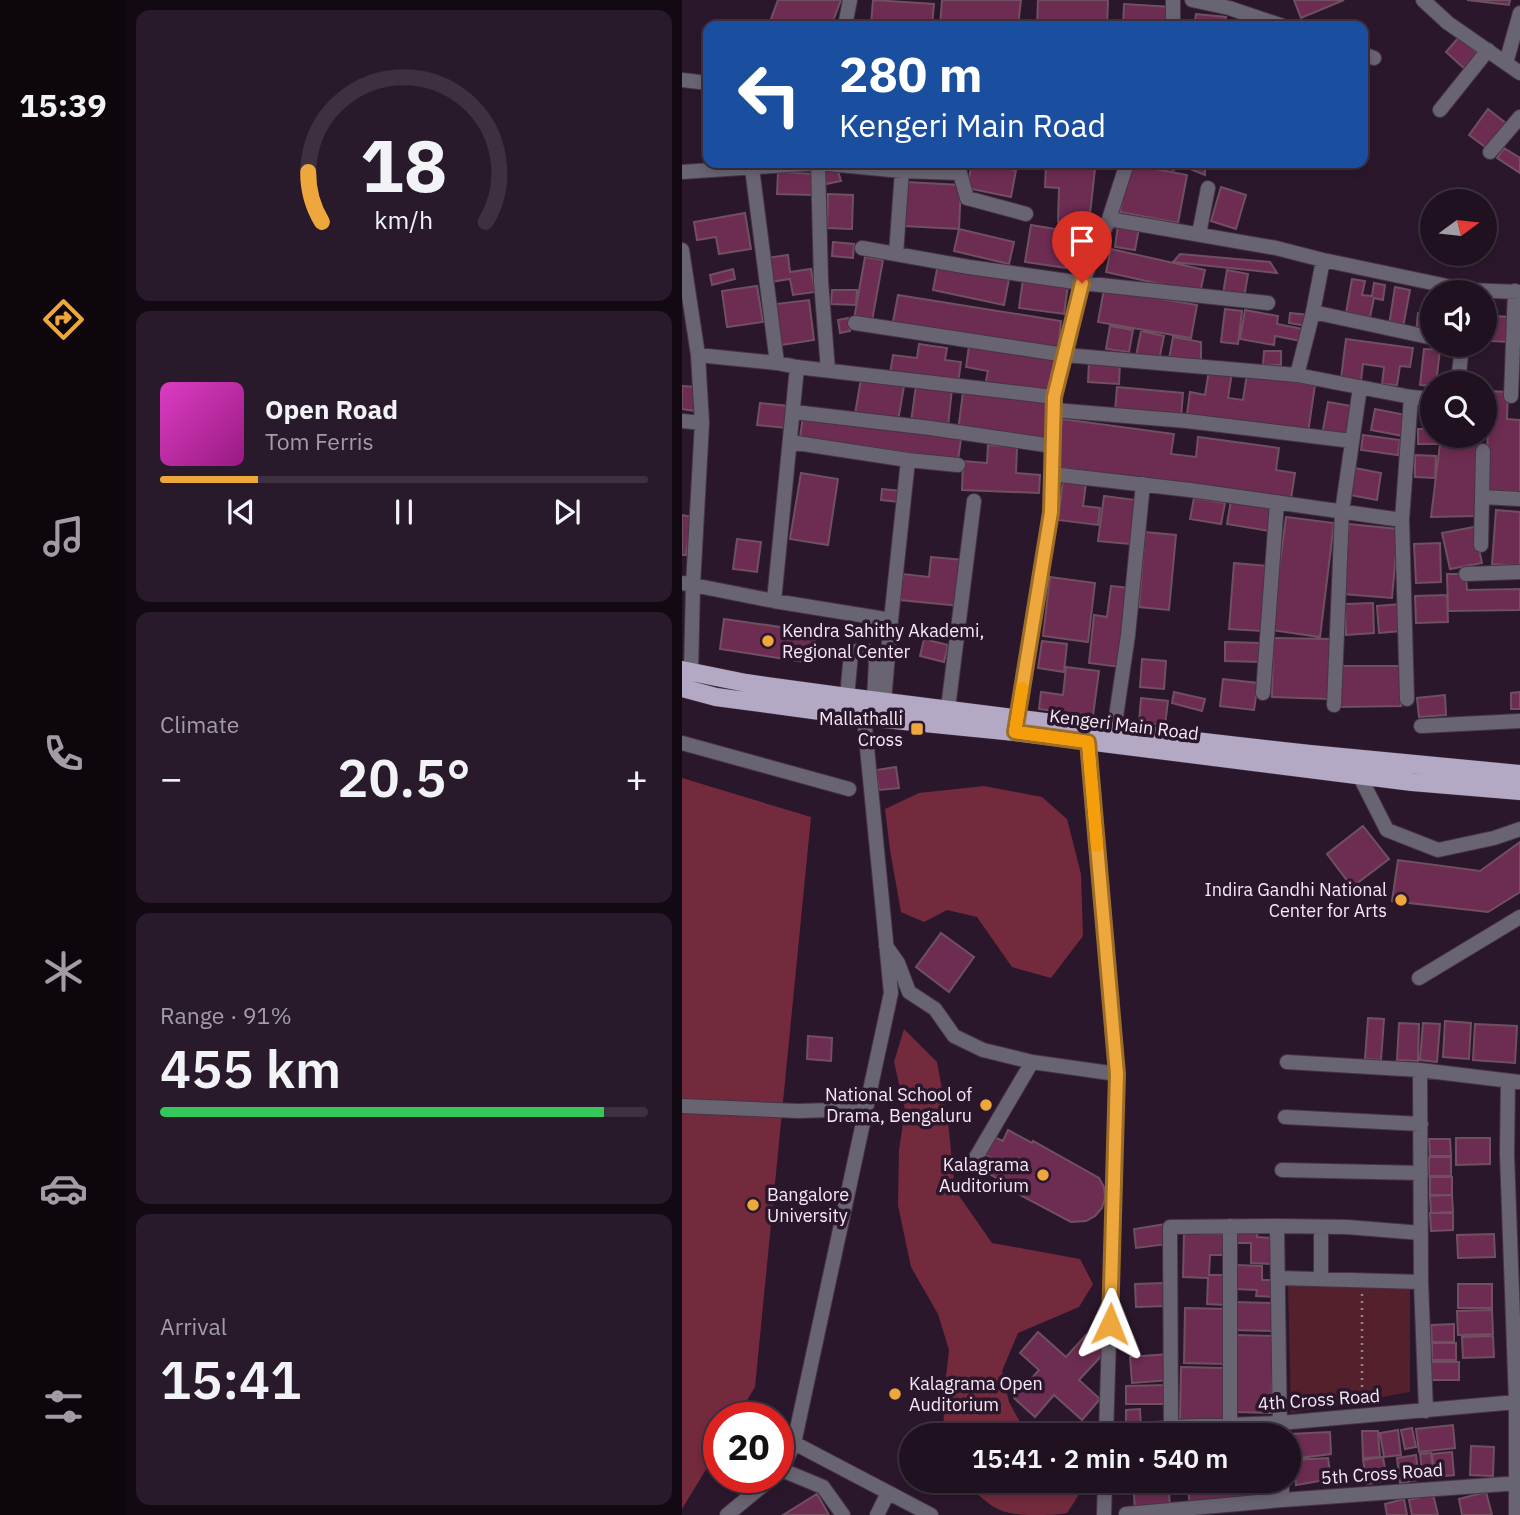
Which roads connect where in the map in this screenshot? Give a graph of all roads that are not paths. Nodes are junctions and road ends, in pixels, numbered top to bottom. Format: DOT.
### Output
graph roads {
  1 [pos="850,0"];
  2 [pos="1173,0"];
  3 [pos="1192,0"];
  4 [pos="1423,0"];
  5 [pos="1520,13"];
  6 [pos="846,21"];
  7 [pos="1173,21"];
  8 [pos="1268,21"];
  9 [pos="1488,50"];
  10 [pos="1506,63"];
  11 [pos="1520,73"];
  12 [pos="682,80"];
  13 [pos="703,82"];
  14 [pos="1440,110"];
  15 [pos="1520,117"];
  16 [pos="1490,152"];
  17 [pos="752,168"];
  18 [pos="818,168"];
  19 [pos="870,168"];
  20 [pos="1125,168"];
  21 [pos="902,171"];
  22 [pos="682,172"];
  23 [pos="1208,188"];
  24 [pos="1026,214"];
  25 [pos="1109,219"];
  26 [pos="1199,234"];
  27 [pos="862,248"];
  28 [pos="682,250"];
  29 [pos="896,254"];
  30 [pos="1323,260"];
  31 [pos="1420,281"];
  32 [pos="1082,283"];
  33 [pos="1497,291"];
  34 [pos="1517,291"];
  35 [pos="1268,303"];
  36 [pos="1313,312"];
  37 [pos="855,323"];
  38 [pos="1420,335"];
  39 [pos="698,355"];
  40 [pos="1065,355"];
  41 [pos="777,362"];
  42 [pos="797,367"];
  43 [pos="828,370"];
  44 [pos="1297,374"];
  45 [pos="1360,387"];
  46 [pos="1511,396"];
  47 [pos="1411,397"];
  48 [pos="1420,398"];
  49 [pos="1054,403"];
  50 [pos="794,412"];
  51 [pos="682,422"];
  52 [pos="702,423"];
  53 [pos="1352,441"];
  54 [pos="790,442"];
  55 [pos="1053,446"];
  56 [pos="1483,451"];
  57 [pos="908,460"];
  58 [pos="958,465"];
  59 [pos="1052,474"];
  60 [pos="1143,484"];
  61 [pos="1482,497"];
  62 [pos="1520,499"];
  63 [pos="974,500"];
  64 [pos="1277,502"];
  65 [pos="1342,512"];
  66 [pos="1402,520"];
  67 [pos="1481,545"];
  68 [pos="1520,572"];
  69 [pos="1467,574"];
  70 [pos="687,584"];
  71 [pos="774,601"];
  72 [pos="891,620"];
  73 [pos="685,677"];
  74 [pos="1263,693"];
  75 [pos="847,697"];
  76 [pos="1407,699"];
  77 [pos="879,701"];
  78 [pos="1334,705"];
  79 [pos="947,708"];
  80 [pos="864,717"];
  81 [pos="1520,721"];
  82 [pos="1016,725"];
  83 [pos="1421,726"];
  84 [pos="1114,730"];
  85 [pos="1088,742"];
  86 [pos="682,743"];
  87 [pos="1520,774"];
  88 [pos="1359,775"];
  89 [pos="849,789"];
  90 [pos="1520,791"];
  91 [pos="1520,829"];
  92 [pos="1520,917"];
  93 [pos="885,945"];
  94 [pos="1419,978"];
  95 [pos="1032,1062"];
  96 [pos="1287,1062"];
  97 [pos="1420,1070"];
  98 [pos="1117,1074"];
  99 [pos="1514,1081"];
  100 [pos="682,1106"];
  101 [pos="866,1109"];
  102 [pos="1285,1117"];
  103 [pos="1420,1124"];
  104 [pos="1513,1154"];
  105 [pos="975,1159"];
  106 [pos="1282,1170"];
  107 [pos="1421,1174"];
  108 [pos="1230,1226"];
  109 [pos="1277,1226"];
  110 [pos="1321,1227"];
  111 [pos="1421,1233"];
  112 [pos="1279,1278"];
  113 [pos="1321,1279"];
  114 [pos="1421,1282"];
  115 [pos="1518,1402"];
  116 [pos="1426,1411"];
  117 [pos="1106,1423"];
  118 [pos="1171,1423"];
  119 [pos="1230,1423"];
  120 [pos="1280,1423"];
  121 [pos="1301,1426"];
  122 [pos="794,1443"];
  123 [pos="794,1478"];
  124 [pos="1518,1484"];
  125 [pos="754,1493"];
  126 [pos="888,1493"];
  127 [pos="1105,1493"];
  128 [pos="1282,1493"];
  129 [pos="1282,1500"];
  130 [pos="1126,1514"];
  131 [pos="727,1515"];
  132 [pos="843,1515"];
  133 [pos="877,1515"];
  134 [pos="930,1515"];
  135 [pos="1104,1515"];
  136 [pos="1516,1515"];
  1 -- 6 [label="street"];
  2 -- 7 [label="street"];
  3 -- 8 [label="street"];
  4 -- 9 [label="street"];
  5 -- 10 [label="street"];
  9 -- 10 [label="street"];
  9 -- 14 [label="street"];
  10 -- 11 [label="street"];
  12 -- 13 [label="street"];
  15 -- 16 [label="street"];
  17 -- 22 [label="street"];
  17 -- 41 [label="street"];
  18 -- 43 [label="street"];
  19 -- 21 [label="street"];
  20 -- 25 [label="street"];
  21 -- 24 [label="street"];
  21 -- 29 [label="street"];
  23 -- 26 [label="street"];
  25 -- 26 [label="street"];
  25 -- 32 [label="street"];
  26 -- 30 [label="street"];
  27 -- 29 [label="street"];
  28 -- 39 [label="street"];
  29 -- 32 [label="street"];
  30 -- 31 [label="street"];
  30 -- 36 [label="street"];
  32 -- 35 [label="street"];
  32 -- 40 [label="street"];
  33 -- 34 [label="street"];
  34 -- 46 [label="street"];
  36 -- 38 [label="street"];
  36 -- 44 [label="street"];
  37 -- 40 [label="street"];
  39 -- 41 [label="street"];
  39 -- 52 [label="street"];
  40 -- 44 [label="street"];
  40 -- 49 [label="street"];
  41 -- 42 [label="street"];
  42 -- 43 [label="street"];
  42 -- 50 [label="street"];
  43 -- 49 [label="street"];
  44 -- 45 [label="street"];
  45 -- 47 [label="street"];
  45 -- 53 [label="street"];
  47 -- 48 [label="street"];
  47 -- 66 [label="street"];
  49 -- 53 [label="street"];
  49 -- 55 [label="street"];
  50 -- 54 [label="street"];
  50 -- 55 [label="street"];
  51 -- 52 [label="street"];
  52 -- 70 [label="street"];
  53 -- 65 [label="street"];
  54 -- 57 [label="street"];
  54 -- 71 [label="street"];
  55 -- 59 [label="street"];
  56 -- 61 [label="street"];
  57 -- 58 [label="street"];
  57 -- 72 [label="street"];
  59 -- 60 [label="street"];
  59 -- 82 [label="street"];
  60 -- 64 [label="street"];
  60 -- 84 [label="street"];
  61 -- 62 [label="street"];
  61 -- 67 [label="street"];
  63 -- 79 [label="street"];
  64 -- 65 [label="street"];
  64 -- 74 [label="street"];
  65 -- 66 [label="street"];
  65 -- 78 [label="street"];
  66 -- 76 [label="street"];
  68 -- 69 [label="street"];
  70 -- 71 [label="street"];
  70 -- 73 [label="street"];
  71 -- 72 [label="street"];
  72 -- 77 [label="street"];
  73 -- 75 [label="main road, Kengeri Main Road"];
  73 -- 80 [label="main road, Kengeri Main Road"];
  75 -- 77 [label="main road, Kengeri Main Road"];
  75 -- 77 [label="street"];
  77 -- 79 [label="main road, Kengeri Main Road"];
  79 -- 82 [label="main road, Kengeri Main Road"];
  80 -- 82 [label="main road, Kengeri Main Road"];
  80 -- 93 [label="street"];
  81 -- 83 [label="street"];
  82 -- 84 [label="main road, Kengeri Main Road"];
  82 -- 85 [label="main road, Kengeri Main Road"];
  84 -- 87 [label="main road, Kengeri Main Road"];
  85 -- 88 [label="main road, Kengeri Main Road"];
  85 -- 98 [label="street"];
  86 -- 89 [label="street"];
  88 -- 90 [label="main road, Kengeri Main Road"];
  88 -- 91 [label="street"];
  92 -- 94 [label="street"];
  93 -- 95 [label="street"];
  93 -- 101 [label="street"];
  95 -- 98 [label="street"];
  95 -- 105 [label="street"];
  96 -- 97 [label="street"];
  97 -- 99 [label="street"];
  97 -- 103 [label="street"];
  98 -- 117 [label="street"];
  99 -- 104 [label="street"];
  100 -- 101 [label="street"];
  101 -- 122 [label="street"];
  102 -- 103 [label="street"];
  103 -- 107 [label="street"];
  104 -- 115 [label="street"];
  106 -- 107 [label="street"];
  107 -- 111 [label="street"];
  108 -- 109 [label="street"];
  108 -- 118 [label="street"];
  108 -- 119 [label="street"];
  109 -- 110 [label="street"];
  109 -- 112 [label="street"];
  110 -- 111 [label="street"];
  110 -- 113 [label="street"];
  111 -- 114 [label="street"];
  112 -- 113 [label="street"];
  112 -- 120 [label="street"];
  113 -- 114 [label="street"];
  114 -- 116 [label="street"];
  115 -- 116 [label="street, 4th Cross Road"];
  115 -- 124 [label="street"];
  116 -- 121 [label="street, 4th Cross Road"];
  122 -- 126 [label="street"];
  123 -- 132 [label="street"];
  124 -- 129 [label="street, 5th Cross Road"];
  124 -- 136 [label="street"];
  125 -- 131 [label="street"];
  126 -- 133 [label="street"];
  126 -- 134 [label="street"];
  127 -- 135 [label="street"];
  128 -- 129 [label="street"];
  129 -- 130 [label="street, 5th Cross Road"];
}
